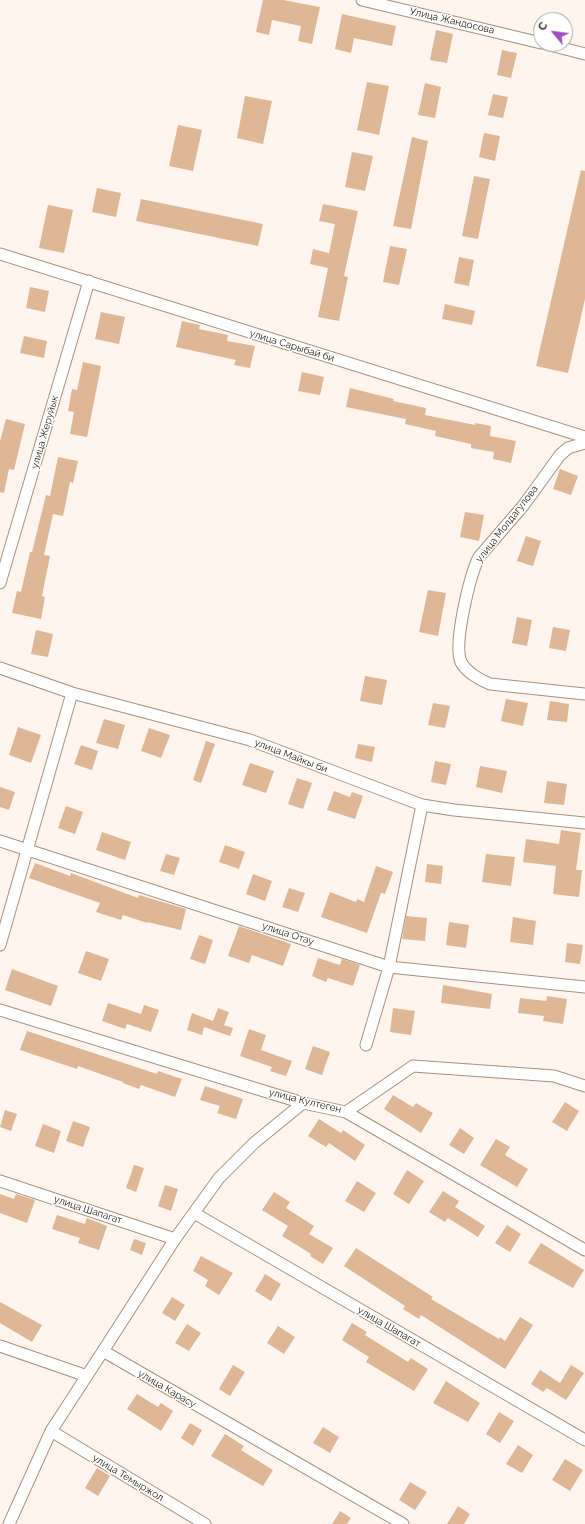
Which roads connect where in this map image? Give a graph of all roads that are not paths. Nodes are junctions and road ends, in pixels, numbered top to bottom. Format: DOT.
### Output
graph roads {
  1 [pos="362,0"];
  2 [pos="533,41"];
  3 [pos="573,51"];
  4 [pos="585,54"];
  5 [pos="0,254"];
  6 [pos="89,280"];
  7 [pos="585,437"];
  8 [pos="585,443"];
  9 [pos="0,582"];
  10 [pos="0,668"];
  11 [pos="72,693"];
  12 [pos="585,694"];
  13 [pos="422,805"];
  14 [pos="585,823"];
  15 [pos="0,841"];
  16 [pos="29,849"];
  17 [pos="0,945"];
  18 [pos="389,967"];
  19 [pos="585,987"];
  20 [pos="0,1010"];
  21 [pos="366,1045"];
  22 [pos="585,1086"];
  23 [pos="303,1103"];
  24 [pos="346,1112"];
  25 [pos="0,1181"];
  26 [pos="194,1214"];
  27 [pos="175,1239"];
  28 [pos="585,1250"];
  29 [pos="0,1346"];
  30 [pos="103,1351"];
  31 [pos="87,1376"];
  32 [pos="51,1431"];
  33 [pos="585,1440"];
  34 [pos="9,1524"];
  35 [pos="205,1524"];
  36 [pos="403,1524"];
  1 -- 2 [label="street, Улица Жандосова"];
  3 -- 4 [label="street"];
  5 -- 6 [label="street, улица Сарыбай би"];
  6 -- 7 [label="street, улица Сарыбай би"];
  6 -- 9 [label="street, улица Жеруйык"];
  8 -- 12 [label="street, улица Молдагулова"];
  10 -- 11 [label="street, улица Майкы би"];
  11 -- 13 [label="street, улица Майкы би"];
  11 -- 16 [label="street"];
  13 -- 14 [label="street, улица Майкы би"];
  13 -- 18 [label="street"];
  15 -- 16 [label="street, улица Отау"];
  16 -- 17 [label="street"];
  16 -- 18 [label="street, улица Отау"];
  18 -- 19 [label="street, улица Отау"];
  18 -- 21 [label="street"];
  20 -- 23 [label="street, улица Култеген"];
  22 -- 24 [label="street"];
  23 -- 24 [label="street, улица Култеген"];
  23 -- 26 [label="street"];
  24 -- 28 [label="street, улица Култеген"];
  25 -- 27 [label="street, улица Шапагат"];
  26 -- 27 [label="street"];
  26 -- 33 [label="street, улица Шапагат"];
  27 -- 30 [label="street"];
  29 -- 31 [label="street"];
  30 -- 31 [label="street"];
  30 -- 36 [label="street, улица Карасу"];
  31 -- 32 [label="street"];
  32 -- 34 [label="street"];
  32 -- 35 [label="street, улица Темыржол"];
}
